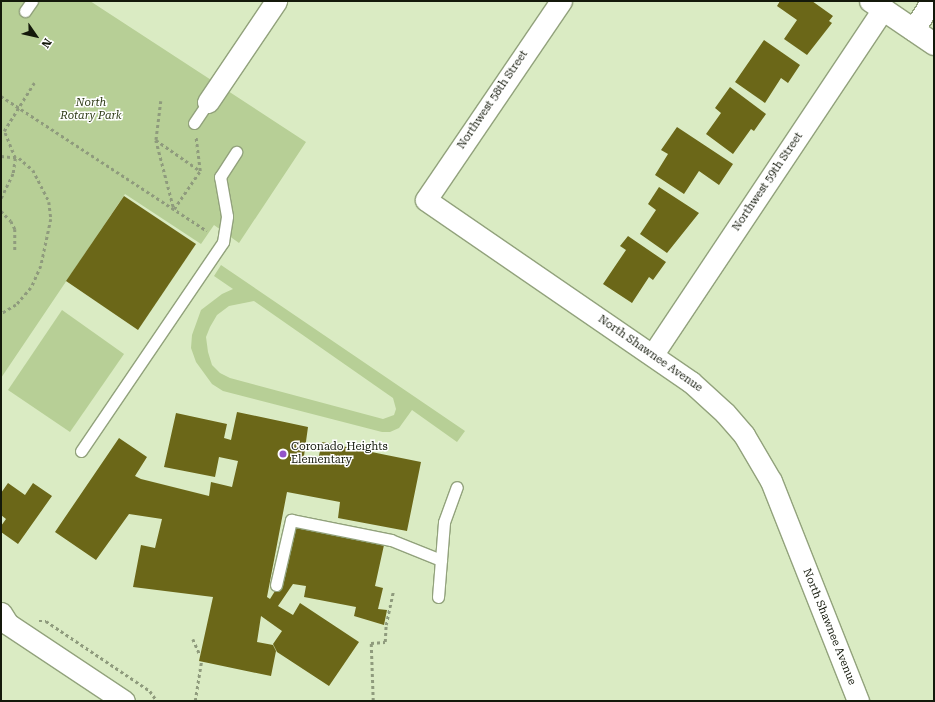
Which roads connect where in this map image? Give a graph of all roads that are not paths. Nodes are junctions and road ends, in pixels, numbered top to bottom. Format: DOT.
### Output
graph roads {
  1 [pos="32,1"];
  2 [pos="276,1"];
  3 [pos="561,1"];
  4 [pos="932,1"];
  5 [pos="877,5"];
  6 [pos="25,11"];
  7 [pos="913,30"];
  8 [pos="934,44"];
  9 [pos="208,102"];
  10 [pos="194,123"];
  11 [pos="236,152"];
  12 [pos="426,200"];
  13 [pos="652,354"];
  14 [pos="81,451"];
  15 [pos="457,487"];
  16 [pos="441,560"];
  17 [pos="276,585"];
  18 [pos="438,597"];
  19 [pos="1,613"];
  20 [pos="124,701"];
  21 [pos="858,701"];
  1 -- 6 [label="lane"];
  2 -- 9 [label="street"];
  3 -- 12 [label="street, Northwest 58th Street"];
  4 -- 7 [label="street"];
  5 -- 7 [label="street"];
  5 -- 13 [label="street, Northwest 59th Street"];
  7 -- 8 [label="street"];
  9 -- 10 [label="lane"];
  11 -- 14 [label="lane"];
  12 -- 13 [label="street, North Shawnee Avenue"];
  13 -- 21 [label="street, North Shawnee Avenue"];
  15 -- 16 [label="lane"];
  16 -- 17 [label="lane"];
  16 -- 18 [label="lane"];
  19 -- 20 [label="street"];
}
